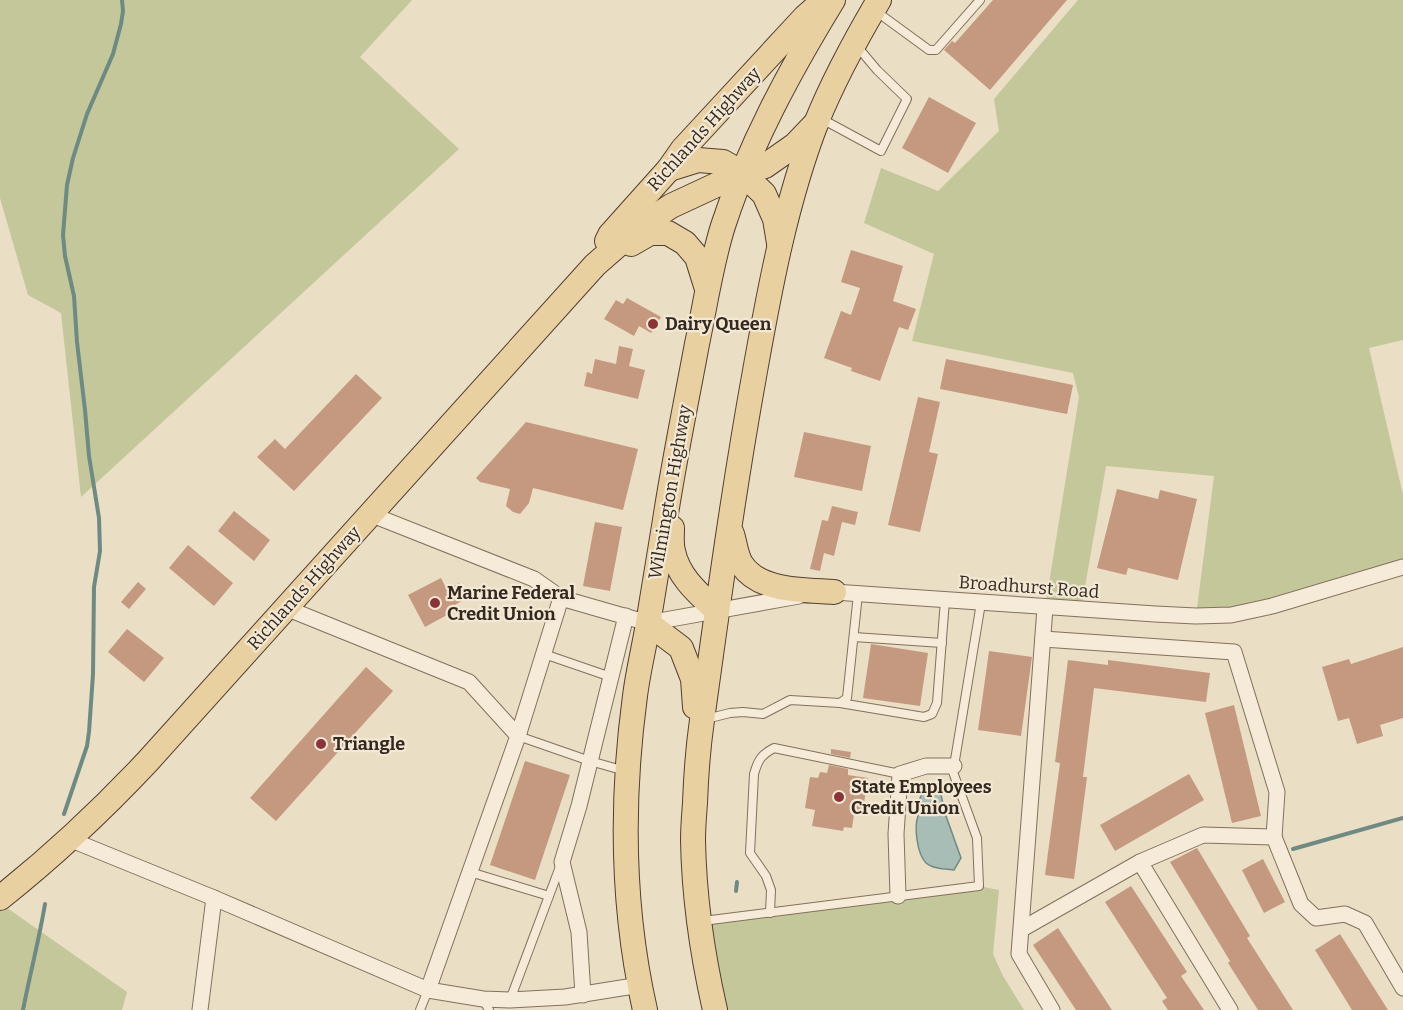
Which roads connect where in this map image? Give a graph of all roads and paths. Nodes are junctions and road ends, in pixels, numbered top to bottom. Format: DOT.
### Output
graph roads {
  1 [pos="824,0"];
  2 [pos="833,0"];
  3 [pos="980,0"];
  4 [pos="876,4"];
  5 [pos="855,43"];
  6 [pos="818,120"];
  7 [pos="669,169"];
  8 [pos="742,173"];
  9 [pos="780,247"];
  10 [pos="595,265"];
  11 [pos="708,291"];
  12 [pos="670,483"];
  13 [pos="370,514"];
  14 [pos="730,526"];
  15 [pos="1403,567"];
  16 [pos="834,592"];
  17 [pos="858,594"];
  18 [pos="561,598"];
  19 [pos="945,600"];
  20 [pos="981,603"];
  21 [pos="286,608"];
  22 [pos="1045,608"];
  23 [pos="717,611"];
  24 [pos="637,620"];
  25 [pos="854,637"];
  26 [pos="1042,639"];
  27 [pos="942,643"];
  28 [pos="544,654"];
  29 [pos="611,677"];
  30 [pos="840,703"];
  31 [pos="702,720"];
  32 [pos="518,736"];
  33 [pos="698,754"];
  34 [pos="590,761"];
  35 [pos="954,766"];
  36 [pos="628,772"];
  37 [pos="900,774"];
  38 [pos="1274,837"];
  39 [pos="69,839"];
  40 [pos="562,862"];
  41 [pos="1140,862"];
  42 [pos="470,872"];
  43 [pos="549,896"];
  44 [pos="898,896"];
  45 [pos="0,898"];
  46 [pos="214,898"];
  47 [pos="770,913"];
  48 [pos="699,922"];
  49 [pos="1022,929"];
  50 [pos="640,985"];
  51 [pos="1403,988"];
  52 [pos="428,990"];
  53 [pos="583,995"];
  54 [pos="510,1000"];
  55 [pos="568,1004"];
  56 [pos="486,1005"];
  57 [pos="200,1010"];
  58 [pos="420,1010"];
  59 [pos="645,1010"];
  60 [pos="715,1010"];
  61 [pos="1052,1010"];
  62 [pos="1230,1010"];
  1 -- 7 [label="main road, Richlands Highway"];
  2 -- 8 [label="main road, Wilmington Highway"];
  3 -- 4 [label="lane"];
  4 -- 5 [label="main road"];
  5 -- 6 [label="main road"];
  5 -- 6 [label="lane"];
  6 -- 8 [label="main road, Richlands Highway"];
  6 -- 9 [label="main road"];
  7 -- 8 [label="main road"];
  7 -- 10 [label="main road, Richlands Highway"];
  8 -- 9 [label="main road"];
  8 -- 10 [label="main road, Richlands Highway"];
  8 -- 11 [label="main road, Wilmington Highway"];
  9 -- 14 [label="main road"];
  10 -- 11 [label="main road"];
  10 -- 13 [label="main road, Richlands Highway"];
  11 -- 12 [label="main road, Wilmington Highway"];
  12 -- 23 [label="main road"];
  12 -- 24 [label="main road, Wilmington Highway"];
  13 -- 18 [label="street"];
  13 -- 21 [label="main road, Richlands Highway"];
  14 -- 16 [label="main road"];
  14 -- 23 [label="main road"];
  15 -- 22 [label="street, Broadhurst Road"];
  16 -- 17 [label="street, Broadhurst Road"];
  16 -- 23 [label="street, Broadhurst Road"];
  17 -- 19 [label="street, Broadhurst Road"];
  17 -- 25 [label="lane"];
  18 -- 24 [label="street"];
  18 -- 28 [label="street"];
  19 -- 20 [label="street, Broadhurst Road"];
  19 -- 27 [label="lane"];
  20 -- 22 [label="street, Broadhurst Road"];
  20 -- 35 [label="lane"];
  21 -- 32 [label="street"];
  21 -- 39 [label="main road, Richlands Highway"];
  22 -- 26 [label="street"];
  23 -- 24 [label="street, Broadhurst Road"];
  23 -- 31 [label="main road"];
  24 -- 29 [label="street"];
  24 -- 33 [label="main road"];
  24 -- 36 [label="main road, Wilmington Highway"];
  25 -- 27 [label="lane"];
  25 -- 30 [label="lane"];
  26 -- 38 [label="street"];
  26 -- 49 [label="street"];
  27 -- 30 [label="lane"];
  28 -- 29 [label="lane"];
  28 -- 32 [label="street"];
  29 -- 34 [label="street"];
  30 -- 31 [label="lane"];
  31 -- 33 [label="main road"];
  32 -- 34 [label="lane"];
  32 -- 42 [label="street"];
  33 -- 48 [label="main road"];
  34 -- 36 [label="lane"];
  34 -- 40 [label="street"];
  35 -- 37 [label="street"];
  35 -- 44 [label="lane"];
  36 -- 50 [label="main road, Wilmington Highway"];
  37 -- 44 [label="street"];
  37 -- 47 [label="lane"];
  38 -- 41 [label="street"];
  38 -- 51 [label="street"];
  39 -- 45 [label="main road, Richlands Highway"];
  39 -- 46 [label="street"];
  40 -- 43 [label="lane"];
  40 -- 53 [label="street"];
  41 -- 49 [label="street"];
  41 -- 62 [label="street"];
  42 -- 43 [label="lane"];
  42 -- 52 [label="street"];
  43 -- 54 [label="lane"];
  44 -- 47 [label="lane"];
  46 -- 52 [label="street"];
  46 -- 57 [label="street"];
  47 -- 48 [label="lane"];
  48 -- 60 [label="main road"];
  49 -- 61 [label="street"];
  50 -- 53 [label="street"];
  50 -- 59 [label="main road, Wilmington Highway"];
  52 -- 56 [label="street"];
  52 -- 58 [label="lane"];
  53 -- 55 [label="street"];
  54 -- 55 [label="street"];
  54 -- 56 [label="street"];
}
